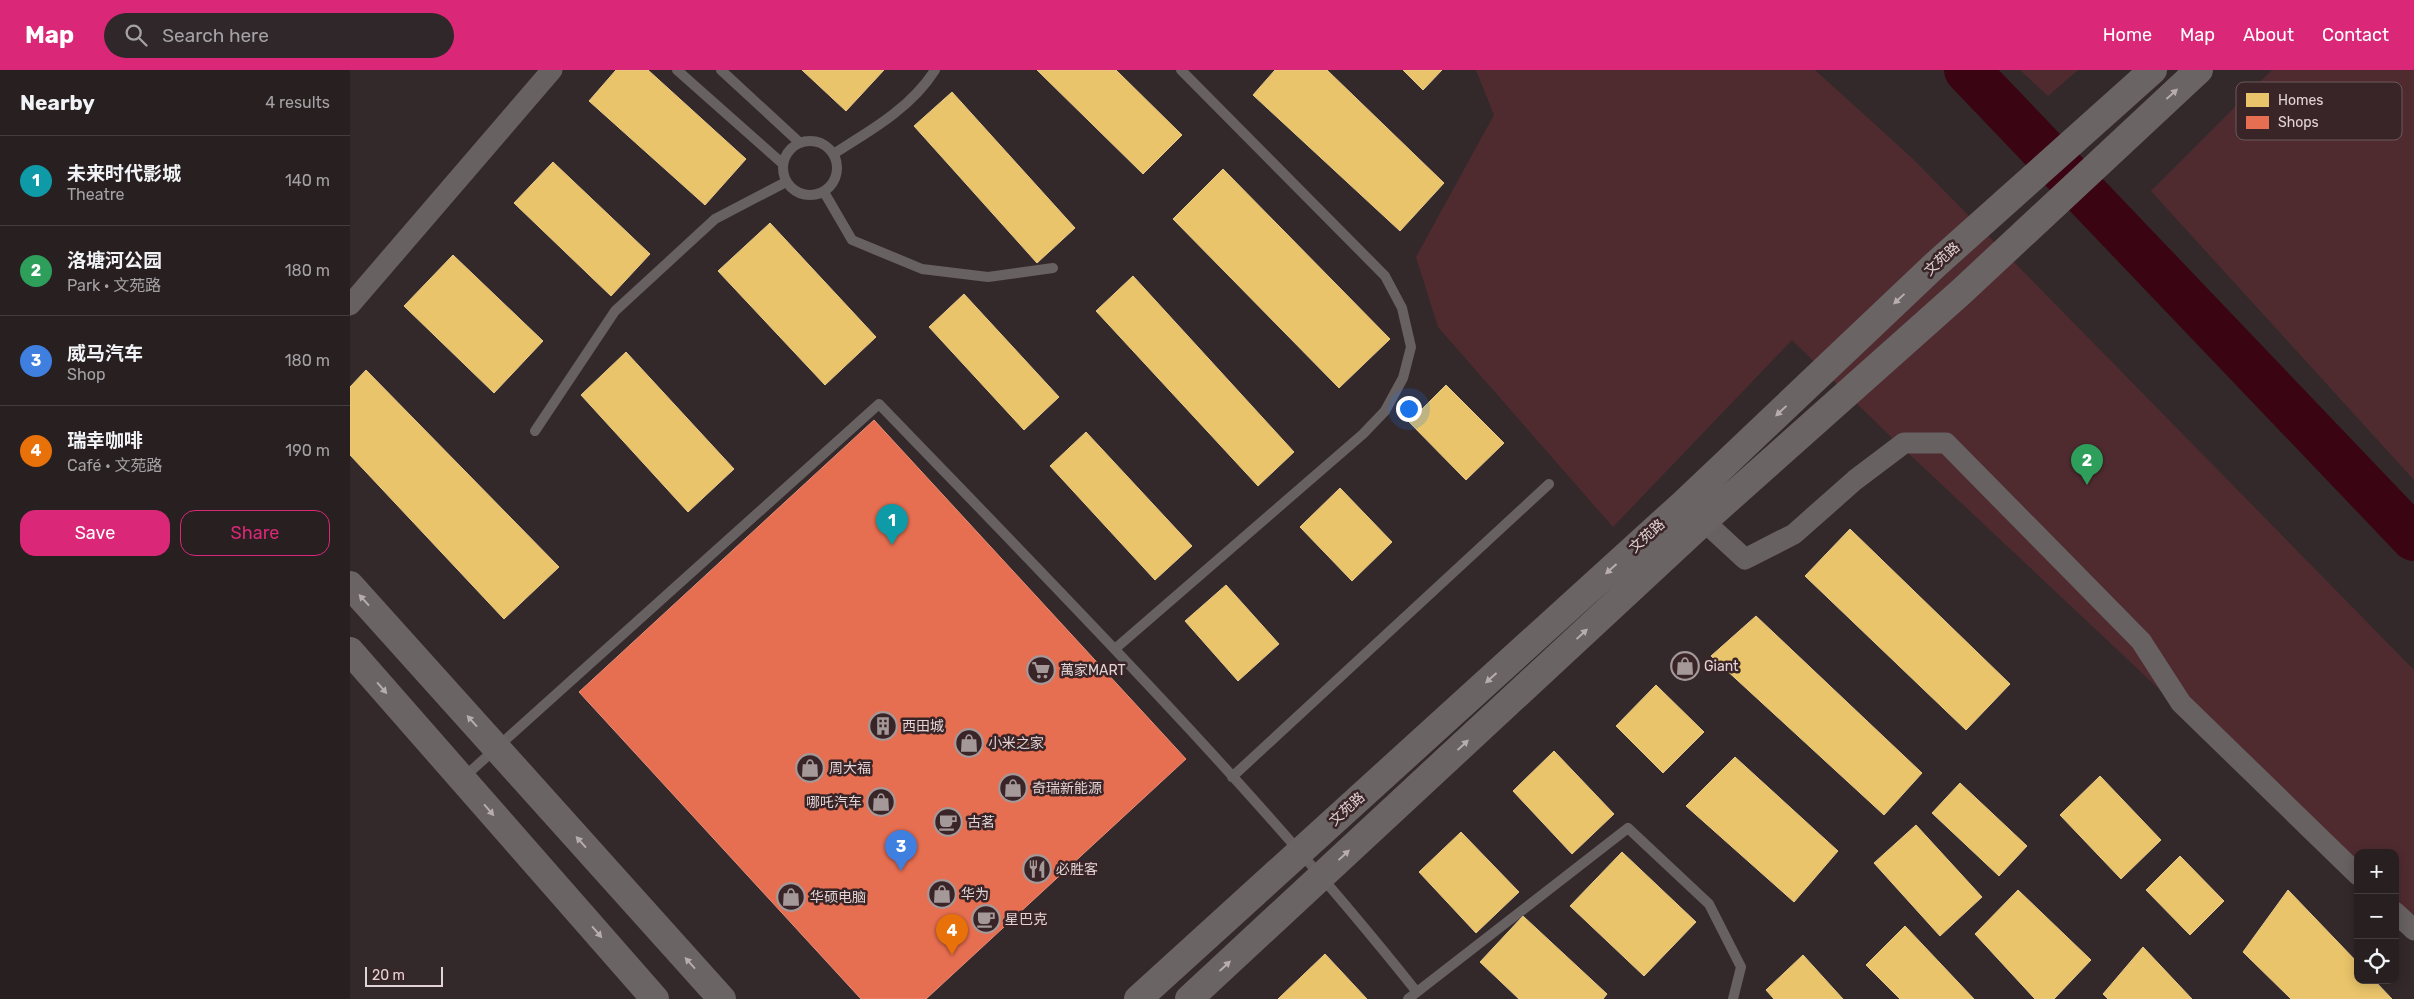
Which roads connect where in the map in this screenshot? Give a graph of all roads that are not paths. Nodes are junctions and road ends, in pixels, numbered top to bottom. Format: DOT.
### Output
graph roads {
  1 [pos="552,70"];
  2 [pos="677,70"];
  3 [pos="721,70"];
  4 [pos="935,70"];
  5 [pos="1181,70"];
  6 [pos="2153,70"];
  7 [pos="2199,70"];
  8 [pos="800,143"];
  9 [pos="833,154"];
  10 [pos="783,164"];
  11 [pos="786,182"];
  12 [pos="824,192"];
  13 [pos="1053,268"];
  14 [pos="350,305"];
  15 [pos="535,431"];
  16 [pos="1549,484"];
  17 [pos="1684,503"];
  18 [pos="1704,521"];
  19 [pos="350,585"];
  20 [pos="1116,648"];
  21 [pos="350,651"];
  22 [pos="497,748"];
  23 [pos="1232,777"];
  24 [pos="462,779"];
  25 [pos="1300,852"];
  26 [pos="2354,871"];
  27 [pos="1322,876"];
  28 [pos="2399,916"];
  29 [pos="2414,930"];
  30 [pos="1416,991"];
  31 [pos="655,999"];
  32 [pos="722,999"];
  33 [pos="1138,999"];
  34 [pos="1189,999"];
  35 [pos="1408,999"];
  36 [pos="1733,999"];
  1 -- 14 [label="street"];
  2 -- 10 [label="lane"];
  3 -- 8 [label="lane"];
  4 -- 9 [label="lane"];
  5 -- 20 [label="lane"];
  6 -- 17 [label="main road, 文苑路, one-way"];
  18 -- 7 [label="main road, 文苑路, one-way"];
  8 -- 9 [label="lane"];
  8 -- 10 [label="lane"];
  9 -- 12 [label="lane"];
  10 -- 11 [label="lane"];
  11 -- 12 [label="lane"];
  11 -- 15 [label="lane"];
  12 -- 13 [label="lane"];
  16 -- 23 [label="lane"];
  17 -- 18 [label="street"];
  17 -- 25 [label="main road, 文苑路, one-way"];
  18 -- 26 [label="street"];
  27 -- 18 [label="main road, 文苑路, one-way"];
  22 -- 19 [label="main road, one-way"];
  20 -- 22 [label="lane"];
  20 -- 23 [label="lane"];
  21 -- 24 [label="main road, one-way"];
  22 -- 24 [label="lane"];
  32 -- 22 [label="main road, one-way"];
  23 -- 25 [label="lane"];
  24 -- 31 [label="main road, one-way"];
  25 -- 27 [label="lane"];
  25 -- 33 [label="main road, 文苑路"];
  27 -- 30 [label="lane"];
  34 -- 27 [label="main road, 文苑路, one-way"];
  28 -- 29 [label="street"];
  30 -- 35 [label="lane"];
  30 -- 36 [label="lane"];
}
